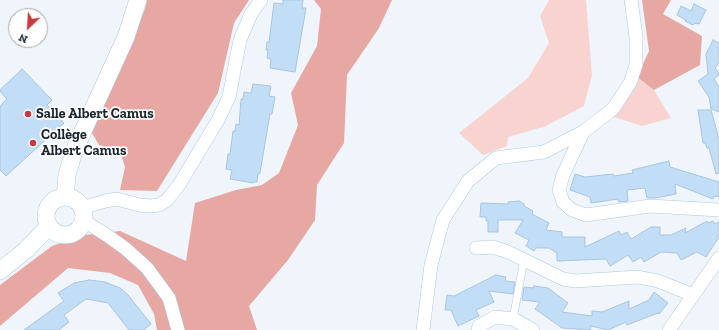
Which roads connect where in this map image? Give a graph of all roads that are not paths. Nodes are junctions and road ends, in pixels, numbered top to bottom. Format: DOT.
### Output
graph roads {
  1 [pos="138,0"];
  2 [pos="261,0"];
  3 [pos="631,0"];
  4 [pos="583,132"];
  5 [pos="65,197"];
  6 [pos="719,210"];
  7 [pos="82,215"];
  8 [pos="49,226"];
  9 [pos="476,248"];
  10 [pos="719,258"];
  11 [pos="524,260"];
  12 [pos="0,271"];
  13 [pos="693,295"];
  14 [pos="513,319"];
  15 [pos="178,330"];
  16 [pos="423,330"];
  17 [pos="478,330"];
  18 [pos="533,330"];
  19 [pos="668,330"];
  1 -- 5 [label="street"];
  2 -- 7 [label="street"];
  3 -- 4 [label="street"];
  4 -- 6 [label="street"];
  4 -- 16 [label="street"];
  5 -- 7 [label="street"];
  5 -- 8 [label="street"];
  7 -- 8 [label="street"];
  7 -- 15 [label="street"];
  8 -- 12 [label="street"];
  9 -- 11 [label="street"];
  10 -- 13 [label="street"];
  11 -- 13 [label="street"];
  11 -- 14 [label="lane"];
  13 -- 19 [label="street"];
  14 -- 17 [label="street"];
  14 -- 18 [label="street"];
}
